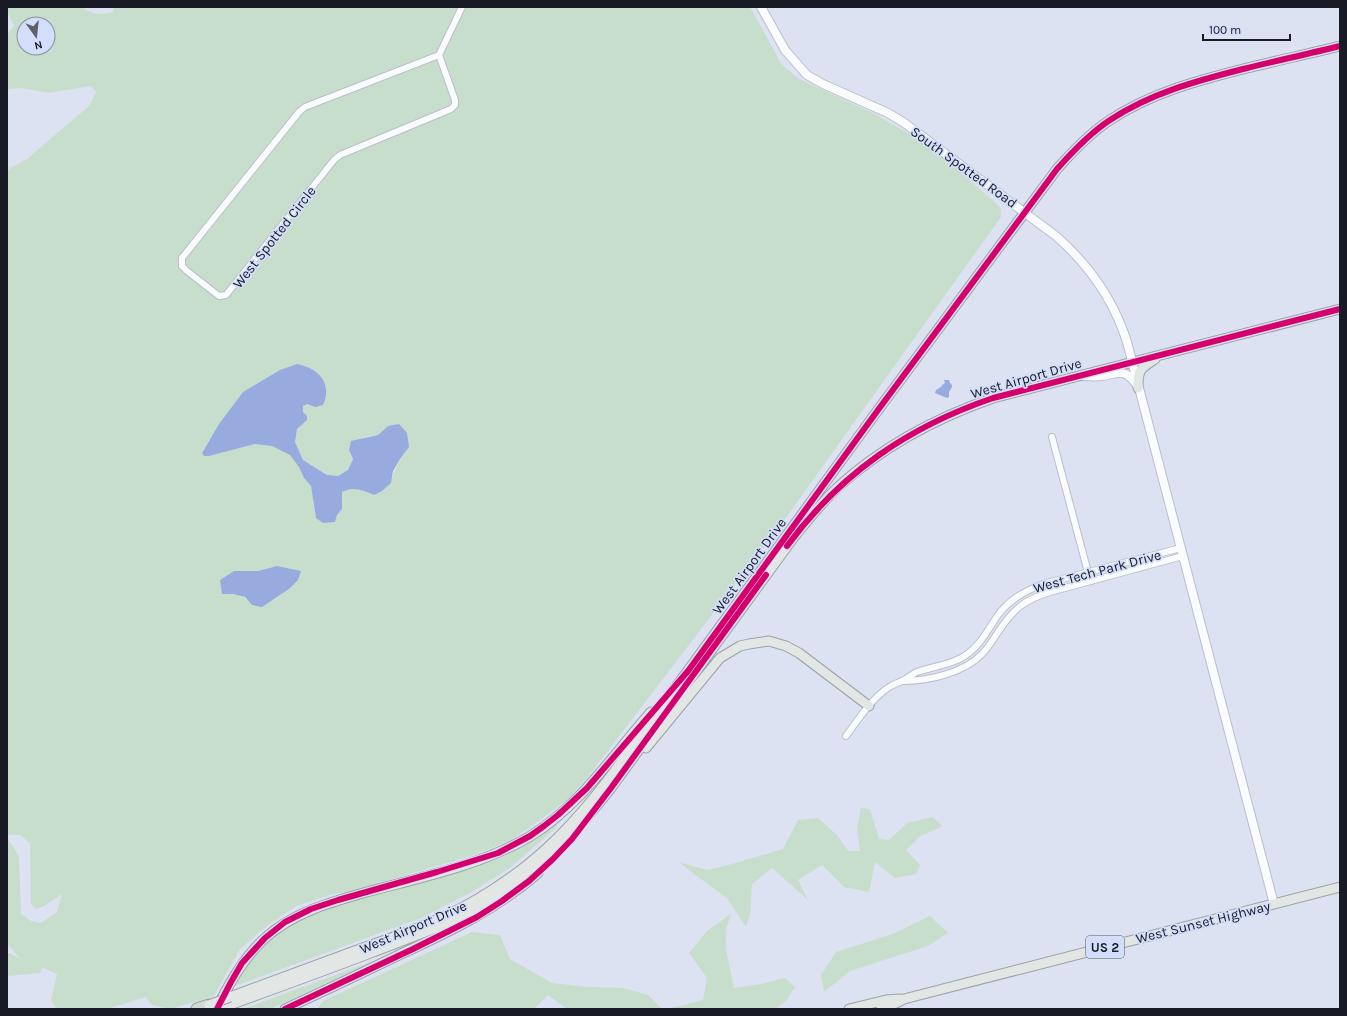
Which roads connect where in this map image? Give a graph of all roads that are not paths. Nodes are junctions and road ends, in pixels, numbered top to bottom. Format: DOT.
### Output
graph roads {
  1 [pos="462,7"];
  2 [pos="760,7"];
  3 [pos="1340,46"];
  4 [pos="438,55"];
  5 [pos="1026,212"];
  6 [pos="1340,309"];
  7 [pos="1163,355"];
  8 [pos="1132,362"];
  9 [pos="1078,376"];
  10 [pos="1138,388"];
  11 [pos="1052,437"];
  12 [pos="1182,552"];
  13 [pos="1088,573"];
  14 [pos="1090,581"];
  15 [pos="1014,598"];
  16 [pos="1019,606"];
  17 [pos="966,655"];
  18 [pos="972,663"];
  19 [pos="688,671"];
  20 [pos="903,681"];
  21 [pos="869,706"];
  22 [pos="846,736"];
  23 [pos="621,774"];
  24 [pos="587,818"];
  25 [pos="1340,887"];
  26 [pos="1274,904"];
  27 [pos="886,1006"];
  28 [pos="217,1007"];
  29 [pos="197,1009"];
  30 [pos="285,1009"];
  31 [pos="849,1009"];
  1 -- 4 [label="street"];
  2 -- 5 [label="main road, South Spotted Road"];
  3 -- 5 [label="main road, West Airport Drive"];
  4 -- 4 [label="street, West Spotted Circle"];
  5 -- 8 [label="main road, South Spotted Road"];
  5 -- 19 [label="main road, West Airport Drive"];
  6 -- 7 [label="main road, West Airport Drive"];
  7 -- 8 [label="main road, West Airport Drive"];
  7 -- 10 [label="main road"];
  8 -- 9 [label="main road, West Airport Drive"];
  8 -- 10 [label="main road, South Spotted Road"];
  9 -- 10 [label="main road"];
  9 -- 23 [label="main road, West Airport Drive"];
  10 -- 12 [label="main road, South Spotted Road"];
  11 -- 13 [label="street"];
  12 -- 13 [label="street, West Tech Park Drive"];
  12 -- 14 [label="street, West Tech Park Drive"];
  12 -- 26 [label="main road, South Spotted Road"];
  13 -- 14 [label="street"];
  13 -- 15 [label="street, West Tech Park Drive"];
  14 -- 16 [label="street, West Tech Park Drive"];
  15 -- 16 [label="street, West Tech Park Drive"];
  15 -- 17 [label="street, West Tech Park Drive"];
  16 -- 18 [label="street, West Tech Park Drive"];
  17 -- 18 [label="street"];
  17 -- 20 [label="street, West Tech Park Drive"];
  18 -- 20 [label="street, West Tech Park Drive"];
  19 -- 28 [label="main road, West Airport Drive, bridge"];
  19 -- 28 [label="main road"];
  20 -- 21 [label="street, West Tech Park Drive"];
  21 -- 22 [label="street, West Tech Park Drive"];
  21 -- 23 [label="main road"];
  23 -- 24 [label="main road, West Airport Drive"];
  24 -- 28 [label="main road, West Airport Drive"];
  24 -- 30 [label="main road"];
  25 -- 26 [label="main road, West Sunset Highway / US 2"];
  26 -- 27 [label="main road, West Sunset Highway / US 2"];
  27 -- 31 [label="main road, West Sunset Highway / US 2"];
  28 -- 29 [label="highway"];
}
